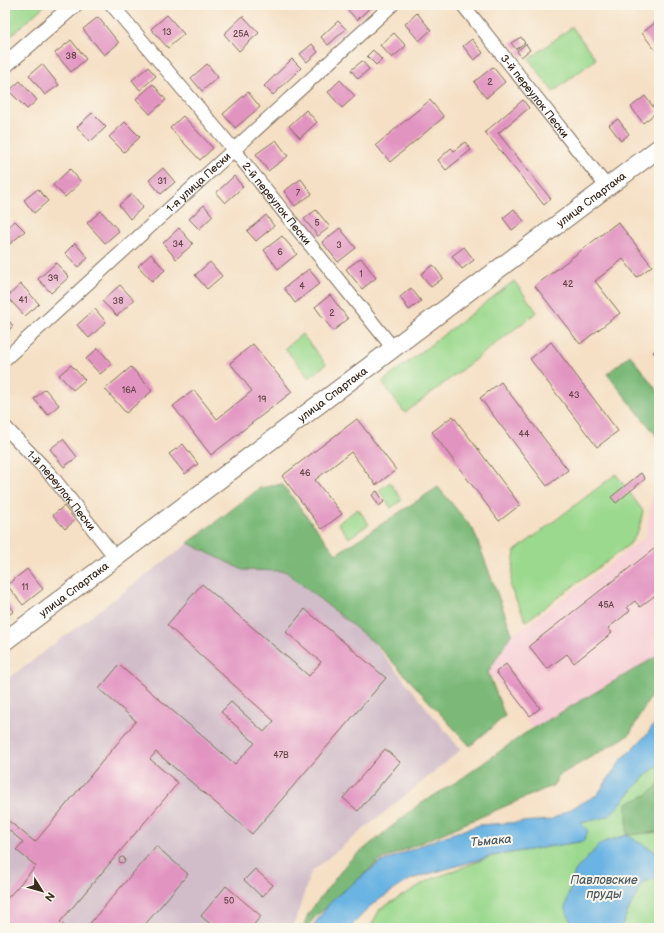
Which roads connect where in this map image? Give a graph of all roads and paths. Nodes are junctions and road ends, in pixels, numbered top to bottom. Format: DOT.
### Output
graph roads {
  1 [pos="74,5"];
  2 [pos="112,5"];
  3 [pos="392,5"];
  4 [pos="463,5"];
  5 [pos="5,65"];
  6 [pos="659,148"];
  7 [pos="234,150"];
  8 [pos="607,187"];
  9 [pos="393,348"];
  10 [pos="5,359"];
  11 [pos="5,427"];
  12 [pos="115,558"];
  13 [pos="5,640"];
  1 -- 5 [label="street"];
  2 -- 7 [label="street, 2-й переулок Пески"];
  3 -- 7 [label="street, 1-я улица Пески"];
  4 -- 8 [label="street, 3-й переулок Пески"];
  6 -- 8 [label="main road, улица Спартака"];
  7 -- 9 [label="street, 2-й переулок Пески"];
  7 -- 10 [label="street, 1-я улица Пески"];
  8 -- 9 [label="main road, улица Спартака"];
  9 -- 12 [label="main road, улица Спартака"];
  11 -- 12 [label="street, 1-й переулок Пески"];
  12 -- 13 [label="main road, улица Спартака"];
}
